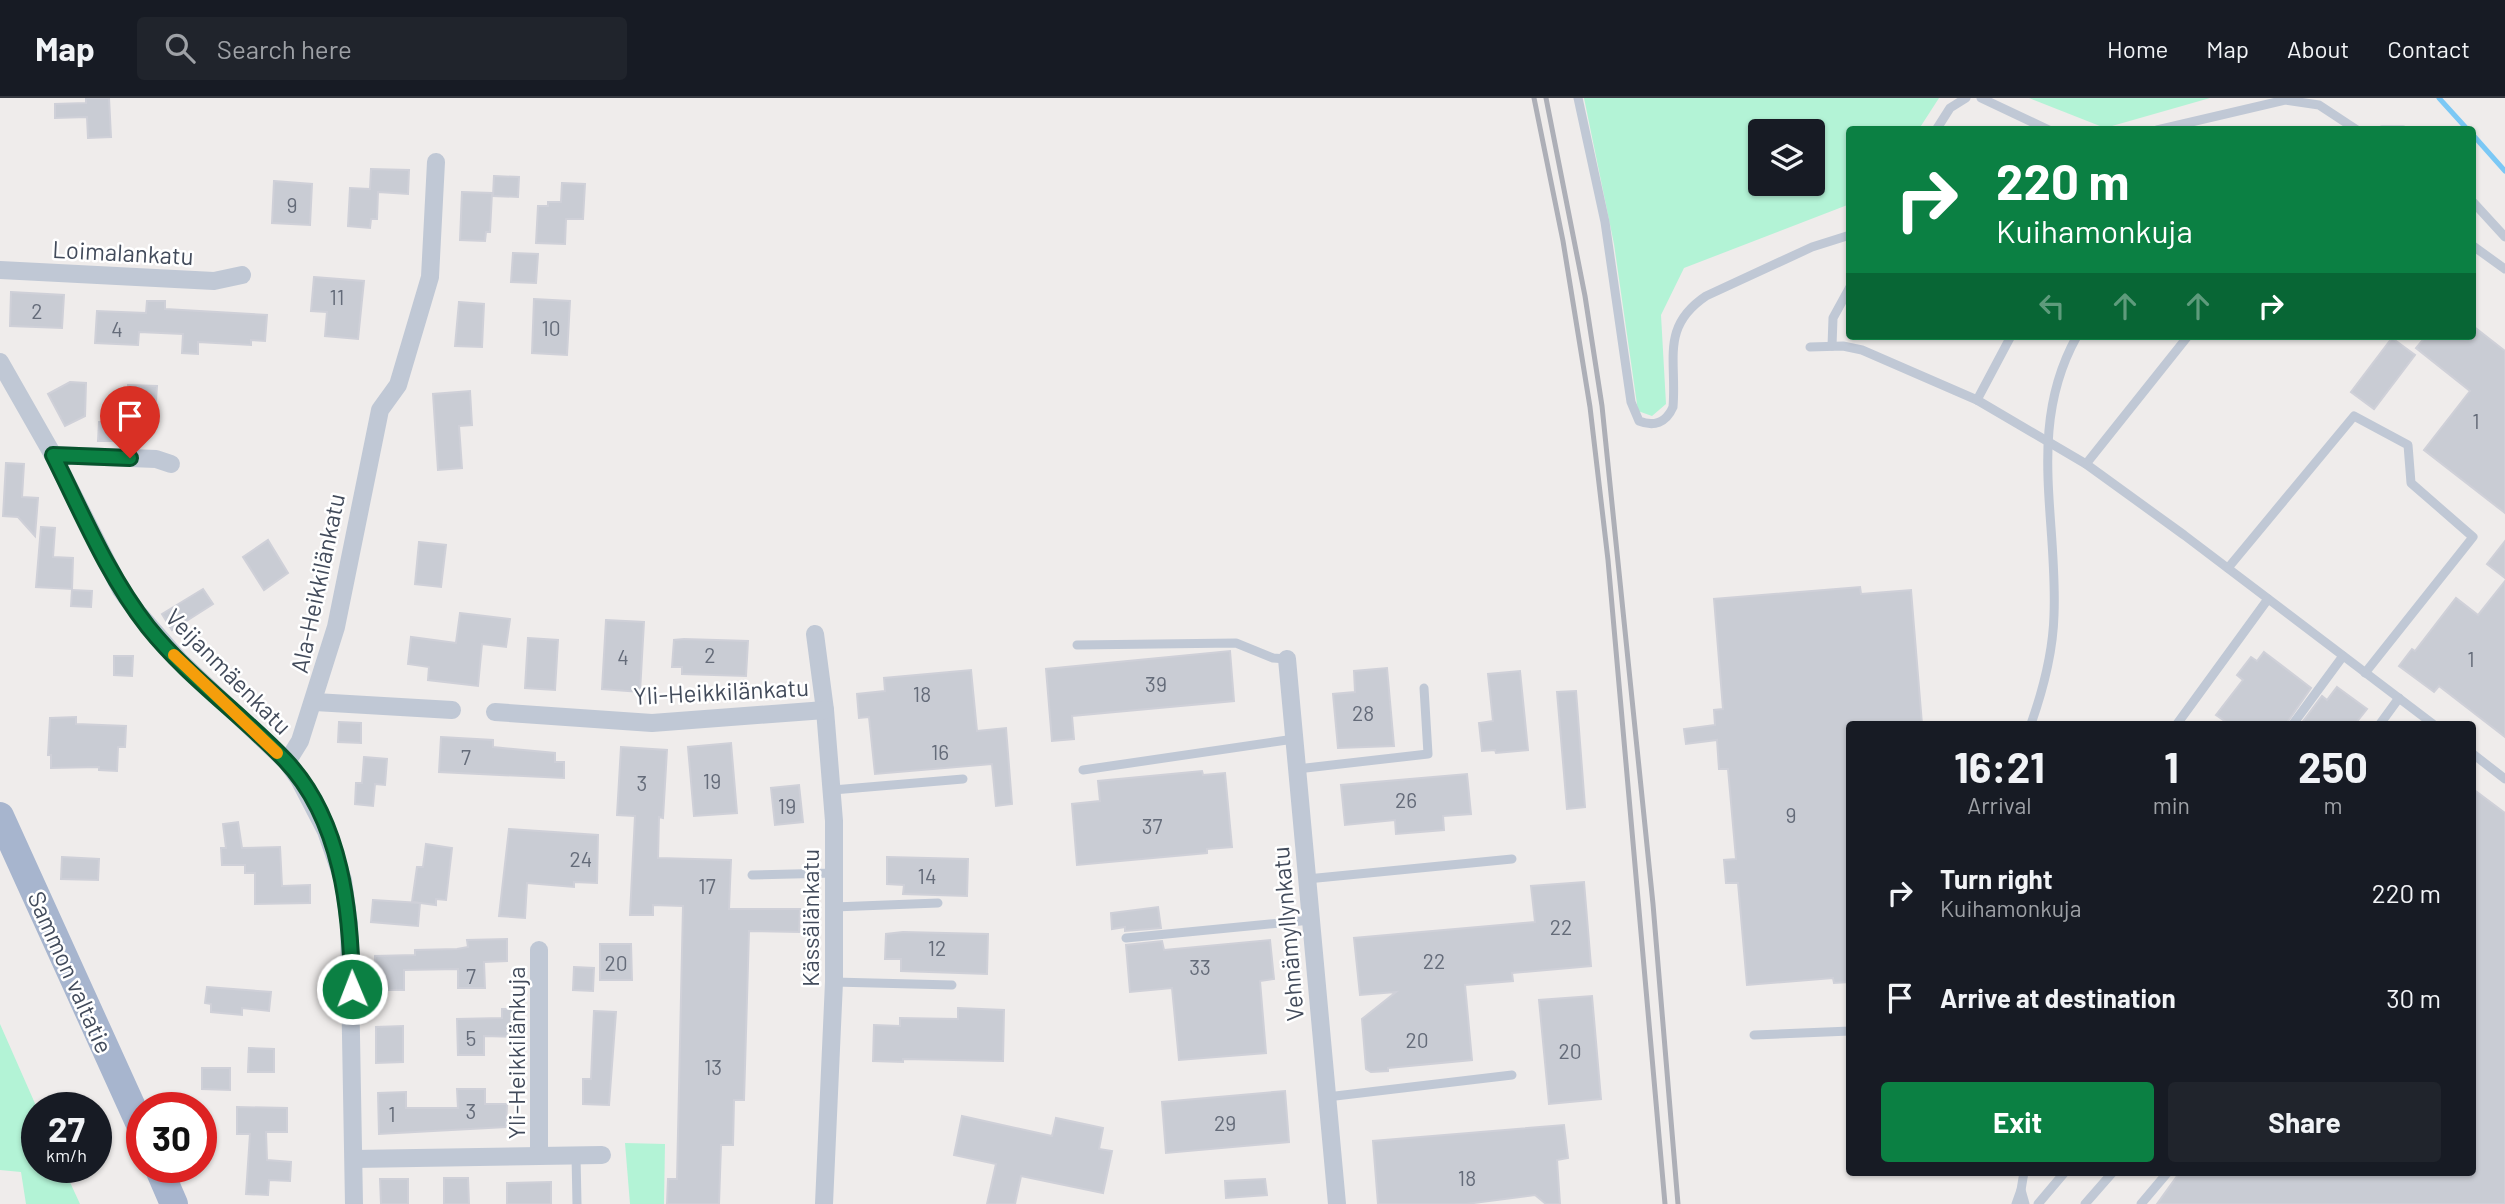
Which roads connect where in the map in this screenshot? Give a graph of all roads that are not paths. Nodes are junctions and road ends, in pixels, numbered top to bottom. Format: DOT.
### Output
graph roads {
  1 [pos="1578,98"];
  2 [pos="1966,98"];
  3 [pos="1981,98"];
  4 [pos="1939,126"];
  5 [pos="2040,126"];
  6 [pos="2174,126"];
  7 [pos="2351,126"];
  8 [pos="436,162"];
  9 [pos="2476,205"];
  10 [pos="1846,236"];
  11 [pos="2505,237"];
  12 [pos="2476,248"];
  13 [pos="2505,269"];
  14 [pos="0,270"];
  15 [pos="242,275"];
  16 [pos="1846,294"];
  17 [pos="2009,340"];
  18 [pos="2075,340"];
  19 [pos="2185,340"];
  20 [pos="1832,346"];
  21 [pos="1810,347"];
  22 [pos="0,362"];
  23 [pos="1977,400"];
  24 [pos="2046,443"];
  25 [pos="53,455"];
  26 [pos="171,464"];
  27 [pos="2086,464"];
  28 [pos="2228,568"];
  29 [pos="2268,599"];
  30 [pos="815,634"];
  31 [pos="1077,645"];
  32 [pos="2343,656"];
  33 [pos="1287,659"];
  34 [pos="2365,673"];
  35 [pos="1424,688"];
  36 [pos="2399,698"];
  37 [pos="315,702"];
  38 [pos="452,710"];
  39 [pos="825,710"];
  40 [pos="495,712"];
  41 [pos="2032,721"];
  42 [pos="2181,721"];
  43 [pos="2295,721"];
  44 [pos="2382,721"];
  45 [pos="2429,721"];
  46 [pos="1294,739"];
  47 [pos="2476,756"];
  48 [pos="286,762"];
  49 [pos="1297,769"];
  50 [pos="1083,770"];
  51 [pos="963,779"];
  52 [pos="2505,779"];
  53 [pos="833,790"];
  54 [pos="0,816"];
  55 [pos="1512,859"];
  56 [pos="834,873"];
  57 [pos="752,874"];
  58 [pos="1307,879"];
  59 [pos="938,903"];
  60 [pos="834,907"];
  61 [pos="1311,920"];
  62 [pos="1126,939"];
  63 [pos="539,950"];
  64 [pos="834,982"];
  65 [pos="952,985"];
  66 [pos="1846,1031"];
  67 [pos="1754,1035"];
  68 [pos="1512,1075"];
  69 [pos="126,1094"];
  70 [pos="1327,1097"];
  71 [pos="539,1155"];
  72 [pos="576,1155"];
  73 [pos="602,1155"];
  74 [pos="354,1159"];
  75 [pos="2023,1176"];
  76 [pos="2062,1176"];
  77 [pos="2109,1176"];
  78 [pos="2165,1176"];
  79 [pos="165,1183"];
  80 [pos="2021,1190"];
  81 [pos="174,1204"];
  82 [pos="354,1204"];
  83 [pos="578,1204"];
  84 [pos="824,1204"];
  85 [pos="1337,1204"];
  86 [pos="2016,1204"];
  87 [pos="2025,1204"];
  88 [pos="2038,1204"];
  89 [pos="2085,1204"];
  90 [pos="2141,1204"];
  1 -- 10 [label="lane"];
  2 -- 4 [label="lane"];
  3 -- 5 [label="lane"];
  6 -- 7 [label="lane"];
  8 -- 37 [label="street, Ala-Heikkilänkatu"];
  9 -- 11 [label="lane"];
  12 -- 13 [label="lane"];
  14 -- 15 [label="street, Loimalankatu"];
  16 -- 20 [label="lane"];
  17 -- 23 [label="lane"];
  18 -- 24 [label="lane"];
  19 -- 27 [label="lane"];
  20 -- 21 [label="lane"];
  20 -- 23 [label="lane"];
  22 -- 25 [label="street, Veijanmäenkatu"];
  23 -- 24 [label="lane"];
  24 -- 27 [label="lane"];
  24 -- 41 [label="lane"];
  25 -- 26 [label="street"];
  25 -- 48 [label="street, Veijanmäenkatu"];
  27 -- 28 [label="lane"];
  28 -- 29 [label="lane"];
  28 -- 34 [label="lane"];
  29 -- 32 [label="lane"];
  29 -- 42 [label="lane"];
  30 -- 39 [label="street, Kässälänkatu"];
  31 -- 33 [label="lane"];
  32 -- 34 [label="lane"];
  32 -- 43 [label="lane"];
  33 -- 46 [label="street, Vehnämyllynkatu"];
  34 -- 36 [label="lane"];
  35 -- 49 [label="lane"];
  36 -- 44 [label="lane"];
  36 -- 45 [label="lane"];
  37 -- 38 [label="street"];
  37 -- 48 [label="street, Ala-Heikkilänkatu"];
  39 -- 40 [label="street, Yli-Heikkilänkatu"];
  39 -- 53 [label="street, Kässälänkatu"];
  46 -- 49 [label="street, Vehnämyllynkatu"];
  46 -- 50 [label="lane"];
  47 -- 52 [label="lane"];
  48 -- 74 [label="street, Veijanmäenkatu"];
  49 -- 58 [label="street, Vehnämyllynkatu"];
  51 -- 53 [label="lane"];
  53 -- 56 [label="street, Kässälänkatu"];
  54 -- 69 [label="main road, Sammon valtatie"];
  55 -- 58 [label="lane"];
  56 -- 57 [label="lane"];
  56 -- 60 [label="street, Kässälänkatu"];
  58 -- 61 [label="street, Vehnämyllynkatu"];
  59 -- 60 [label="lane"];
  60 -- 64 [label="street, Kässälänkatu"];
  61 -- 62 [label="lane"];
  61 -- 70 [label="street, Vehnämyllynkatu"];
  63 -- 71 [label="street, Yli-Heikkilänkuja"];
  64 -- 65 [label="lane"];
  64 -- 84 [label="street, Kässälänkatu"];
  66 -- 67 [label="lane"];
  68 -- 70 [label="lane"];
  70 -- 85 [label="street, Vehnämyllynkatu"];
  71 -- 72 [label="street, Yli-Heikkilänkuja"];
  71 -- 74 [label="street, Yli-Heikkilänkuja"];
  72 -- 73 [label="street, Yli-Heikkilänkuja"];
  72 -- 83 [label="lane"];
  74 -- 82 [label="street, Veijanmäenkatu"];
  75 -- 80 [label="lane"];
  76 -- 88 [label="lane"];
  77 -- 89 [label="lane"];
  78 -- 90 [label="lane"];
  79 -- 81 [label="main road"];
  80 -- 86 [label="lane"];
  80 -- 87 [label="lane"];
}
